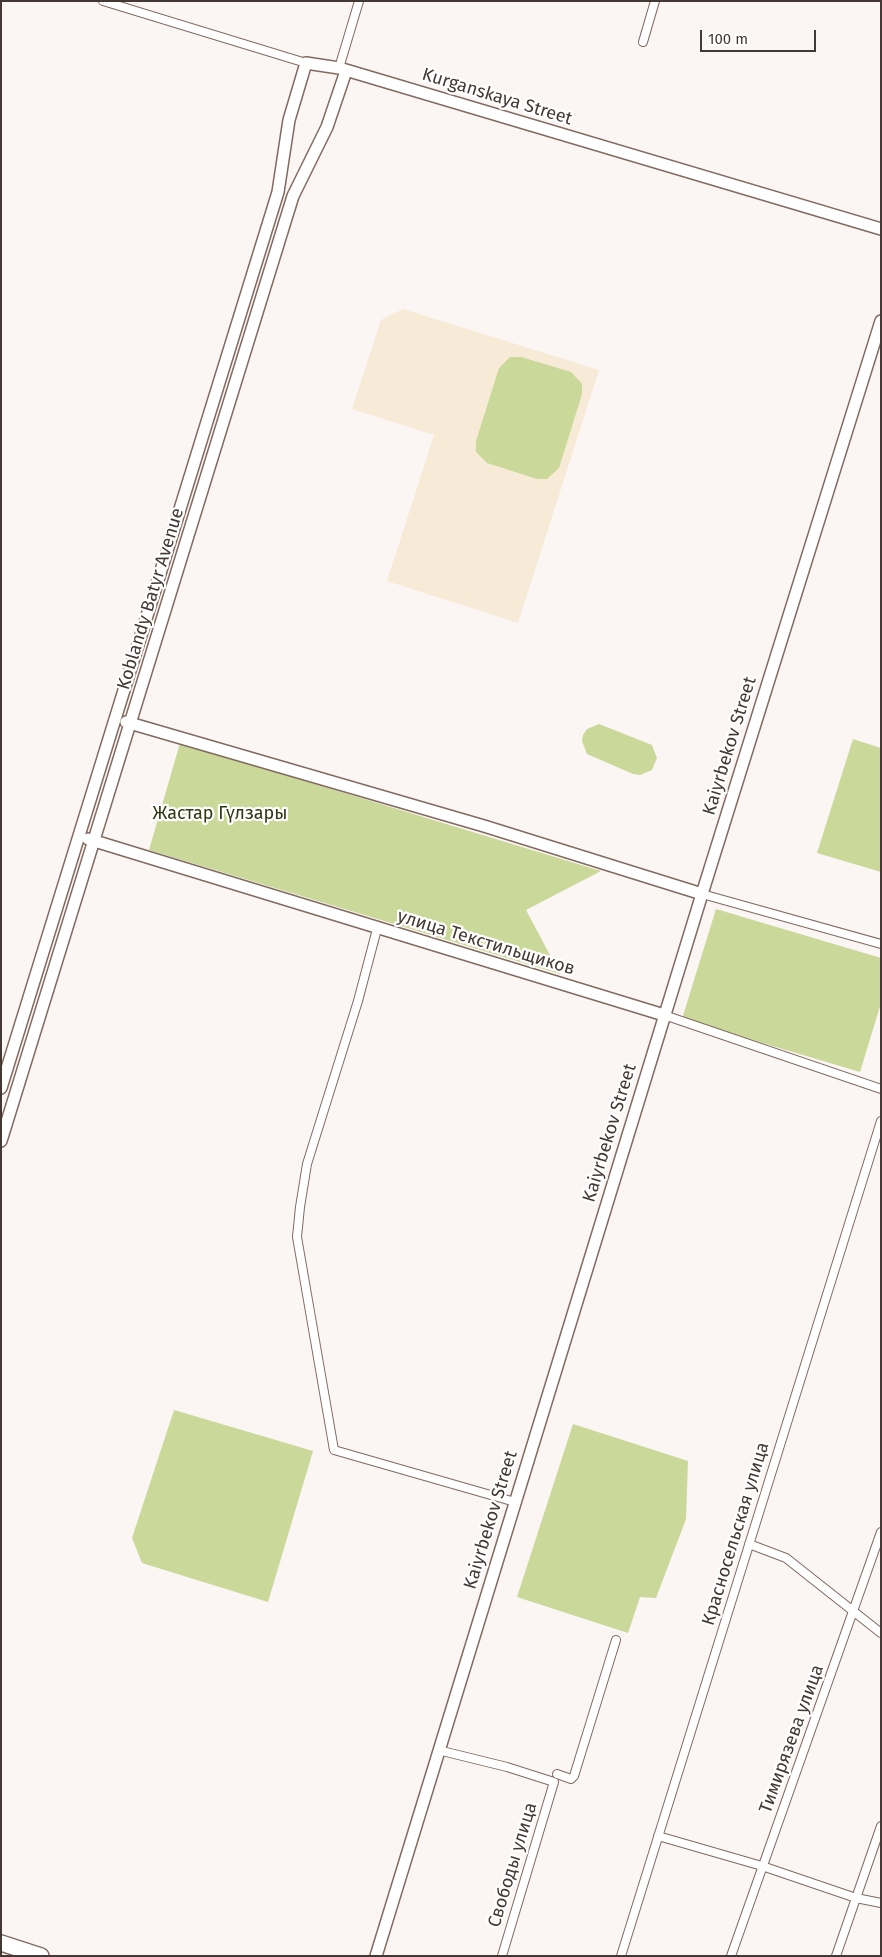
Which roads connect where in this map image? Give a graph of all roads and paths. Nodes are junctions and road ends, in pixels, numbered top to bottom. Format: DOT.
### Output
graph roads {
  1 [pos="103,1"];
  2 [pos="359,1"];
  3 [pos="655,1"];
  4 [pos="643,42"];
  5 [pos="306,62"];
  6 [pos="343,70"];
  7 [pos="881,229"];
  8 [pos="881,321"];
  9 [pos="876,352"];
  10 [pos="115,720"];
  11 [pos="132,723"];
  12 [pos="79,836"];
  13 [pos="94,841"];
  14 [pos="702,894"];
  15 [pos="378,929"];
  16 [pos="881,944"];
  17 [pos="664,1015"];
  18 [pos="1,1088"];
  19 [pos="881,1089"];
  20 [pos="881,1121"];
  21 [pos="1,1141"];
  22 [pos="515,1502"];
  23 [pos="881,1532"];
  24 [pos="749,1544"];
  25 [pos="852,1612"];
  26 [pos="881,1633"];
  27 [pos="616,1640"];
  28 [pos="438,1750"];
  29 [pos="556,1778"];
  30 [pos="881,1826"];
  31 [pos="658,1836"];
  32 [pos="762,1866"];
  33 [pos="856,1898"];
  34 [pos="881,1903"];
  35 [pos="1,1943"];
  36 [pos="41,1956"];
  37 [pos="376,1956"];
  38 [pos="502,1956"];
  39 [pos="620,1956"];
  40 [pos="731,1956"];
  41 [pos="836,1956"];
  1 -- 5 [label="street, Kurganskaya Street"];
  2 -- 6 [label="street, Koblandy Batyr Avenue"];
  3 -- 4 [label="street"];
  5 -- 6 [label="street, Kurganskaya Street"];
  5 -- 10 [label="street, Koblandy Batyr Avenue"];
  6 -- 7 [label="street, Kurganskaya Street"];
  6 -- 11 [label="street, Koblandy Batyr Avenue"];
  8 -- 9 [label="street, Kaiyrbekov Street"];
  9 -- 14 [label="street, Kaiyrbekov Street"];
  10 -- 11 [label="street"];
  10 -- 12 [label="street, Koblandy Batyr Avenue"];
  11 -- 13 [label="street, Koblandy Batyr Avenue"];
  11 -- 14 [label="street"];
  12 -- 13 [label="street, улица Текстильщиков"];
  12 -- 18 [label="street, Koblandy Batyr Avenue"];
  13 -- 15 [label="street, улица Текстильщиков"];
  13 -- 21 [label="street, Koblandy Batyr Avenue"];
  14 -- 16 [label="street"];
  14 -- 17 [label="street, Kaiyrbekov Street"];
  15 -- 17 [label="street, улица Текстильщиков"];
  15 -- 22 [label="street"];
  17 -- 19 [label="street, улица Текстильщиков"];
  17 -- 22 [label="street, Kaiyrbekov Street"];
  20 -- 24 [label="street, Красносельская улица"];
  22 -- 28 [label="street, Kaiyrbekov Street"];
  23 -- 25 [label="street, Тимирязева улица"];
  24 -- 25 [label="street"];
  24 -- 31 [label="street, Красносельская улица"];
  25 -- 26 [label="street"];
  25 -- 32 [label="street, Тимирязева улица"];
  27 -- 29 [label="street"];
  28 -- 29 [label="street"];
  28 -- 37 [label="street, Kaiyrbekov Street"];
  29 -- 38 [label="street, Свободы улица"];
  30 -- 33 [label="street"];
  31 -- 32 [label="street"];
  31 -- 39 [label="street, Красносельская улица"];
  32 -- 33 [label="street"];
  32 -- 40 [label="street, Тимирязева улица"];
  33 -- 34 [label="street"];
  33 -- 41 [label="street"];
  35 -- 36 [label="highway"];
}
